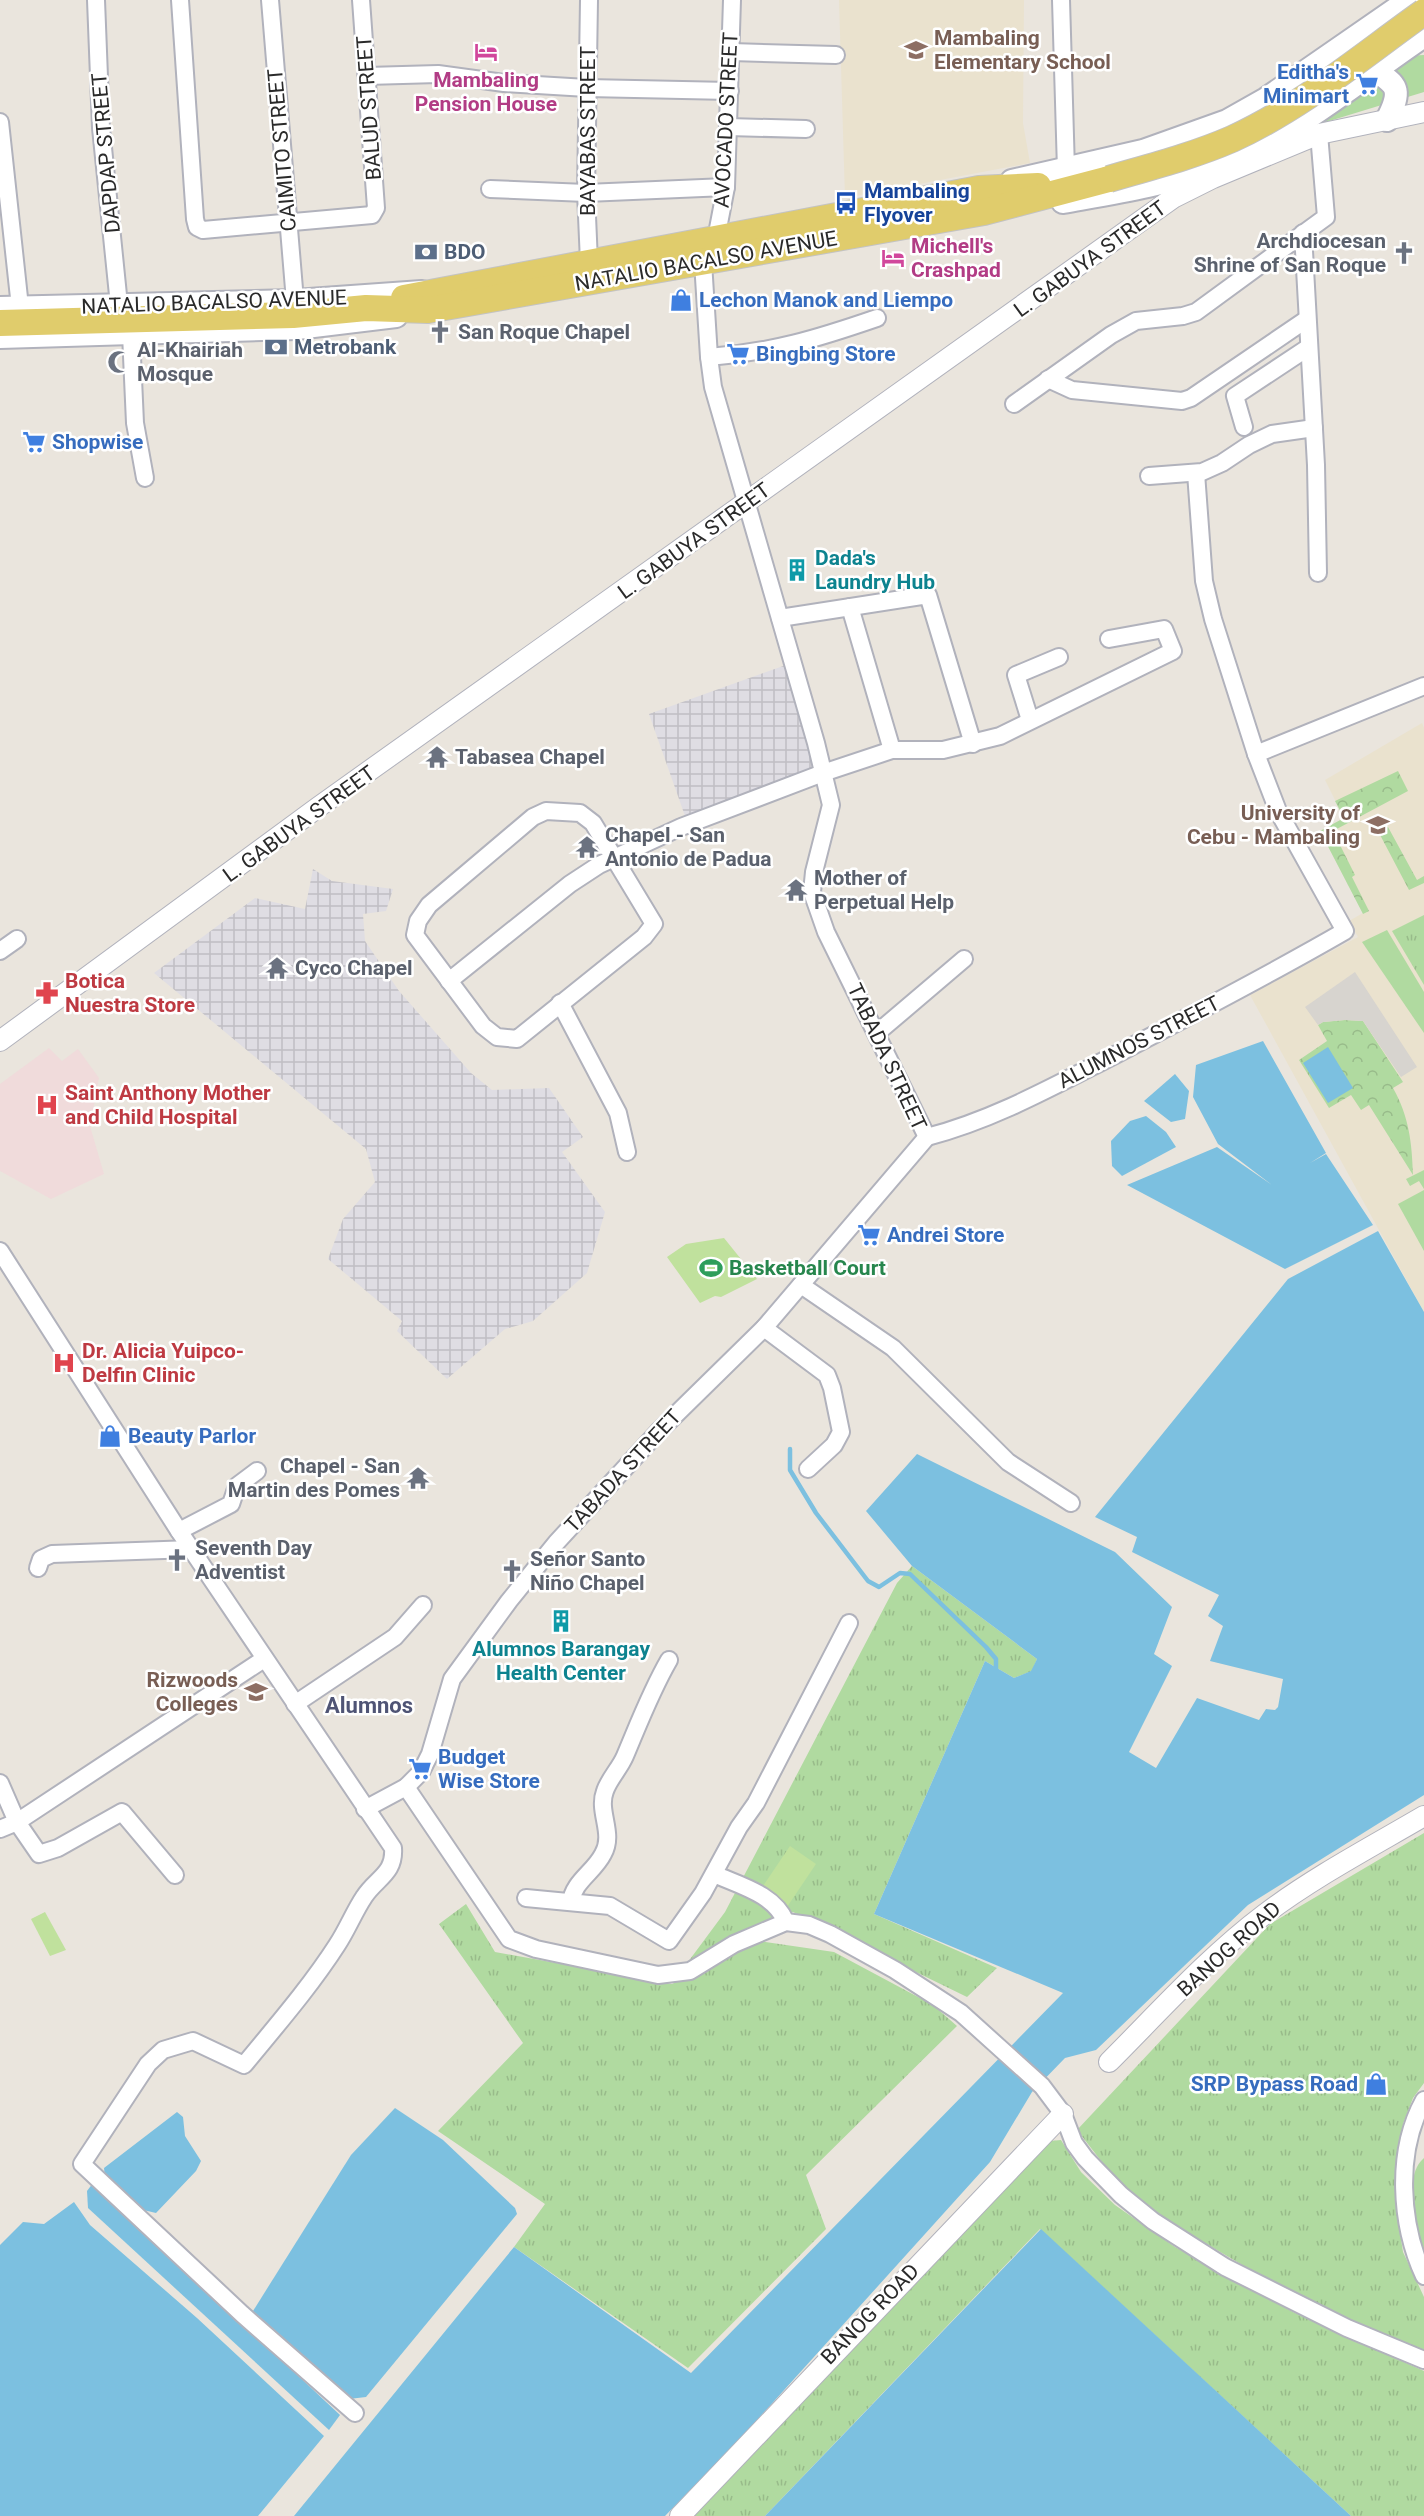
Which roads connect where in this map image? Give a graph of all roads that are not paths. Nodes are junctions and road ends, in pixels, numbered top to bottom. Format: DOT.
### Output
graph roads {
  1 [pos="96,0"];
  2 [pos="180,0"];
  3 [pos="270,0"];
  4 [pos="361,0"];
  5 [pos="589,0"];
  6 [pos="732,0"];
  7 [pos="1061,0"];
  8 [pos="1413,5"];
  9 [pos="1424,23"];
  10 [pos="1371,26"];
  11 [pos="1424,36"];
  12 [pos="731,52"];
  13 [pos="836,55"];
  14 [pos="1375,69"];
  15 [pos="367,76"];
  16 [pos="587,88"];
  17 [pos="730,91"];
  18 [pos="1424,112"];
  19 [pos="1387,120"];
  20 [pos="0,122"];
  21 [pos="728,127"];
  22 [pos="806,129"];
  23 [pos="1319,134"];
  24 [pos="1066,170"];
  25 [pos="726,187"];
  26 [pos="490,189"];
  27 [pos="586,193"];
  28 [pos="982,201"];
  29 [pos="287,224"];
  30 [pos="1303,233"];
  31 [pos="716,239"];
  32 [pos="589,262"];
  33 [pos="703,262"];
  34 [pos="295,301"];
  35 [pos="427,301"];
  36 [pos="119,305"];
  37 [pos="7,313"];
  38 [pos="877,318"];
  39 [pos="1307,319"];
  40 [pos="131,334"];
  41 [pos="0,337"];
  42 [pos="1309,347"];
  43 [pos="709,357"];
  44 [pos="1048,380"];
  45 [pos="1014,404"];
  46 [pos="1244,427"];
  47 [pos="1314,428"];
  48 [pos="1196,472"];
  49 [pos="1149,476"];
  50 [pos="145,478"];
  51 [pos="748,502"];
  52 [pos="1318,573"];
  53 [pos="850,607"];
  54 [pos="780,618"];
  55 [pos="1109,639"];
  56 [pos="1059,657"];
  57 [pos="1424,686"];
  58 [pos="1030,720"];
  59 [pos="973,744"];
  60 [pos="892,750"];
  61 [pos="1256,754"];
  62 [pos="824,773"];
  63 [pos="616,857"];
  64 [pos="17,939"];
  65 [pos="0,951"];
  66 [pos="963,959"];
  67 [pos="449,981"];
  68 [pos="561,1003"];
  69 [pos="877,1033"];
  70 [pos="0,1041"];
  71 [pos="927,1137"];
  72 [pos="627,1152"];
  73 [pos="0,1251"];
  74 [pos="6,1272"];
  75 [pos="801,1286"];
  76 [pos="764,1328"];
  77 [pos="808,1469"];
  78 [pos="257,1471"];
  79 [pos="1071,1503"];
  80 [pos="179,1531"];
  81 [pos="192,1549"];
  82 [pos="38,1568"];
  83 [pos="423,1605"];
  84 [pos="849,1623"];
  85 [pos="264,1659"];
  86 [pos="669,1660"];
  87 [pos="295,1704"];
  88 [pos="0,1783"];
  89 [pos="406,1787"];
  90 [pos="365,1809"];
  91 [pos="1424,1816"];
  92 [pos="17,1822"];
  93 [pos="0,1829"];
  94 [pos="714,1874"];
  95 [pos="175,1875"];
  96 [pos="526,1898"];
  97 [pos="571,1902"];
  98 [pos="786,1922"];
  99 [pos="1109,2062"];
  100 [pos="1424,2100"];
  101 [pos="1063,2114"];
  102 [pos="1424,2276"];
  103 [pos="1424,2360"];
  104 [pos="355,2413"];
  105 [pos="680,2516"];
  1 -- 36 [label="street, DAPDAP STREET"];
  2 -- 29 [label="street"];
  3 -- 29 [label="street, CAIMITO STREET"];
  4 -- 15 [label="street, BALUD STREET"];
  5 -- 16 [label="street, BAYABAS STREET"];
  6 -- 12 [label="street, AVOCADO STREET"];
  7 -- 24 [label="street"];
  8 -- 9 [label="main road"];
  8 -- 10 [label="main road, NATALIO BACALSO AVENUE"];
  8 -- 28 [label="main road, NATALIO BACALSO AVENUE, bridge"];
  10 -- 14 [label="main road"];
  10 -- 24 [label="main road, NATALIO BACALSO AVENUE"];
  11 -- 14 [label="main road, NATALIO BACALSO AVENUE"];
  12 -- 13 [label="street"];
  12 -- 17 [label="street, AVOCADO STREET"];
  14 -- 19 [label="main road"];
  14 -- 28 [label="main road, NATALIO BACALSO AVENUE"];
  15 -- 16 [label="street"];
  15 -- 29 [label="street, BALUD STREET"];
  16 -- 17 [label="street"];
  16 -- 27 [label="street, BAYABAS STREET"];
  17 -- 21 [label="street, AVOCADO STREET"];
  18 -- 19 [label="street, L. GABUYA STREET"];
  19 -- 23 [label="street, L. GABUYA STREET"];
  20 -- 37 [label="street"];
  21 -- 22 [label="street"];
  21 -- 25 [label="street, AVOCADO STREET"];
  23 -- 30 [label="street"];
  23 -- 51 [label="street, L. GABUYA STREET"];
  24 -- 28 [label="main road, NATALIO BACALSO AVENUE"];
  25 -- 27 [label="street"];
  25 -- 31 [label="street, AVOCADO STREET"];
  26 -- 27 [label="street"];
  27 -- 32 [label="street, BAYABAS STREET"];
  28 -- 31 [label="main road, NATALIO BACALSO AVENUE"];
  28 -- 33 [label="main road, NATALIO BACALSO AVENUE"];
  29 -- 34 [label="street, CAIMITO STREET"];
  30 -- 39 [label="street"];
  30 -- 44 [label="street"];
  31 -- 32 [label="main road, NATALIO BACALSO AVENUE"];
  32 -- 35 [label="main road, NATALIO BACALSO AVENUE"];
  33 -- 35 [label="main road, NATALIO BACALSO AVENUE"];
  33 -- 43 [label="street, TABADA STREET"];
  34 -- 35 [label="main road, NATALIO BACALSO AVENUE"];
  34 -- 36 [label="main road, NATALIO BACALSO AVENUE"];
  35 -- 37 [label="main road, NATALIO BACALSO AVENUE"];
  35 -- 40 [label="main road, NATALIO BACALSO AVENUE"];
  36 -- 37 [label="main road, NATALIO BACALSO AVENUE"];
  38 -- 43 [label="street"];
  39 -- 42 [label="street"];
  39 -- 44 [label="street"];
  40 -- 41 [label="main road, NATALIO BACALSO AVENUE"];
  40 -- 50 [label="street"];
  42 -- 46 [label="street"];
  42 -- 47 [label="street"];
  43 -- 51 [label="street, TABADA STREET"];
  44 -- 45 [label="street"];
  47 -- 48 [label="street"];
  47 -- 52 [label="street"];
  48 -- 49 [label="street"];
  48 -- 61 [label="street"];
  51 -- 54 [label="street, TABADA STREET"];
  51 -- 70 [label="street, L. GABUYA STREET"];
  53 -- 54 [label="street"];
  53 -- 59 [label="street"];
  53 -- 60 [label="street"];
  54 -- 62 [label="street, TABADA STREET"];
  55 -- 58 [label="street"];
  56 -- 58 [label="street"];
  57 -- 61 [label="street"];
  58 -- 59 [label="street"];
  59 -- 60 [label="street"];
  60 -- 62 [label="street"];
  61 -- 71 [label="street, ALUMNOS STREET"];
  62 -- 63 [label="street"];
  62 -- 69 [label="street, TABADA STREET"];
  63 -- 67 [label="street"];
  63 -- 67 [label="street"];
  63 -- 68 [label="street"];
  64 -- 65 [label="street"];
  66 -- 69 [label="street"];
  67 -- 68 [label="street"];
  68 -- 72 [label="street"];
  69 -- 71 [label="street, TABADA STREET"];
  71 -- 75 [label="street, TABADA STREET"];
  73 -- 74 [label="street"];
  74 -- 80 [label="street"];
  75 -- 76 [label="street, TABADA STREET"];
  75 -- 79 [label="street"];
  76 -- 77 [label="street"];
  76 -- 89 [label="street, TABADA STREET"];
  78 -- 80 [label="street"];
  80 -- 81 [label="street"];
  81 -- 82 [label="street"];
  81 -- 85 [label="street"];
  83 -- 87 [label="street"];
  84 -- 94 [label="street"];
  85 -- 87 [label="street"];
  85 -- 92 [label="street"];
  86 -- 97 [label="street"];
  87 -- 90 [label="street"];
  88 -- 92 [label="street"];
  89 -- 90 [label="street, TABADA STREET"];
  89 -- 98 [label="street"];
  90 -- 104 [label="street"];
  91 -- 99 [label="street, BANOG ROAD"];
  92 -- 93 [label="street"];
  92 -- 95 [label="street"];
  94 -- 97 [label="street"];
  94 -- 98 [label="street"];
  96 -- 97 [label="street"];
  98 -- 101 [label="street"];
  100 -- 102 [label="street"];
  101 -- 103 [label="street"];
  101 -- 105 [label="street, BANOG ROAD"];
}
